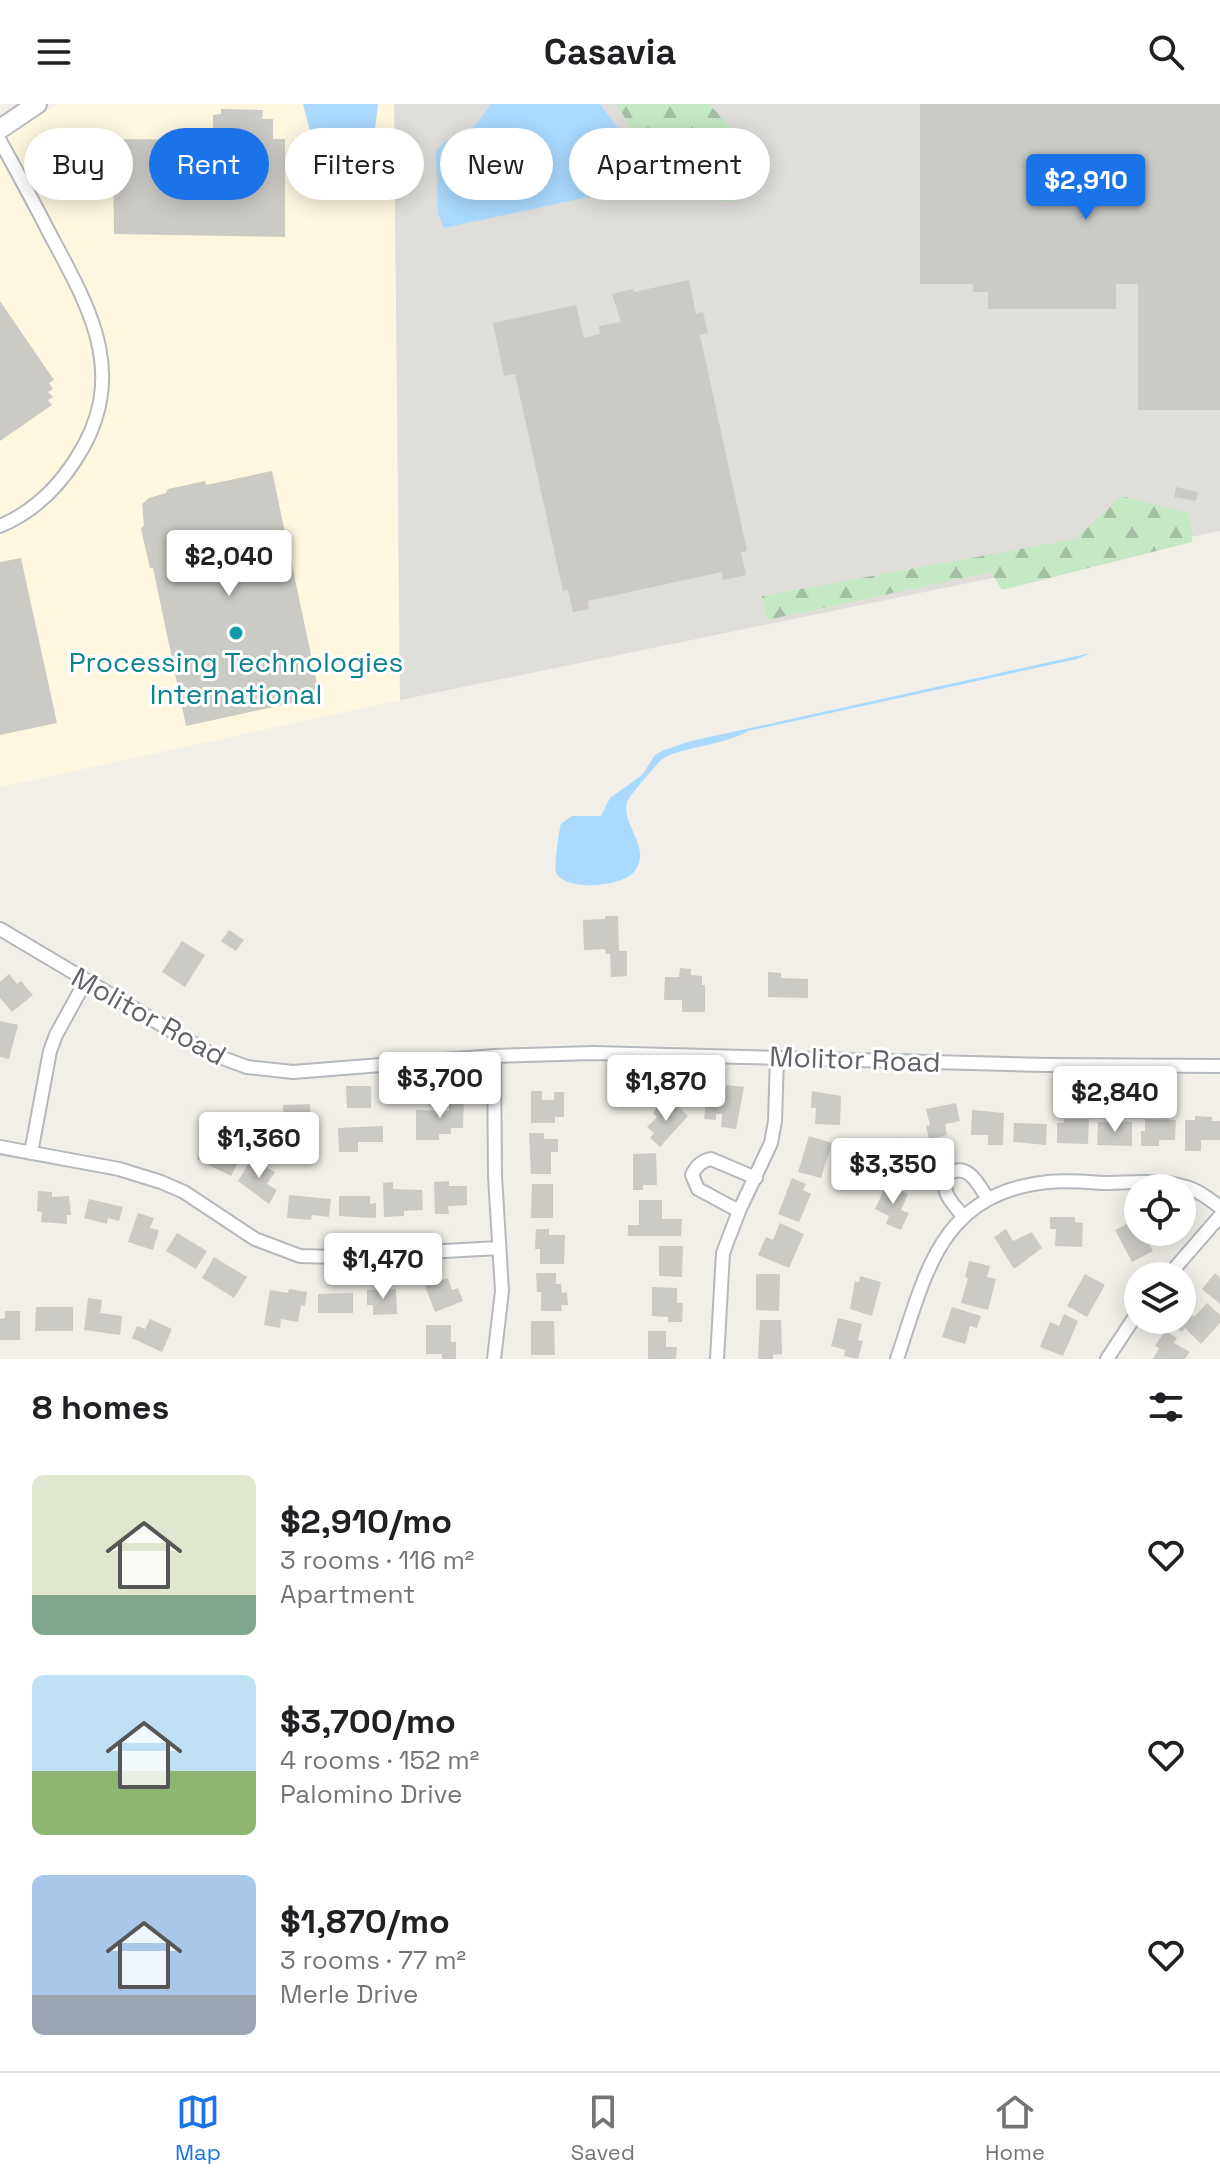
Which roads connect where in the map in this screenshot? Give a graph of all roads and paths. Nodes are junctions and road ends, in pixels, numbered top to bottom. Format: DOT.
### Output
graph roads {
  1 [pos="37,104"];
  2 [pos="0,129"];
  3 [pos="0,141"];
  4 [pos="0,526"];
  5 [pos="0,929"];
  6 [pos="85,982"];
  7 [pos="494,1056"];
  8 [pos="777,1057"];
  9 [pos="1220,1066"];
  10 [pos="0,1147"];
  11 [pos="31,1153"];
  12 [pos="756,1178"];
  13 [pos="988,1199"];
  14 [pos="1220,1207"];
  15 [pos="739,1211"];
  16 [pos="963,1216"];
  17 [pos="1220,1216"];
  18 [pos="499,1248"];
  19 [pos="1180,1262"];
  20 [pos="1124,1333"];
  21 [pos="494,1359"];
  22 [pos="717,1359"];
  23 [pos="897,1359"];
  24 [pos="1107,1359"];
  1 -- 2 [label="street"];
  3 -- 4 [label="street"];
  5 -- 6 [label="street, Molitor Road"];
  6 -- 7 [label="street, Molitor Road"];
  6 -- 11 [label="street"];
  7 -- 8 [label="street, Molitor Road"];
  7 -- 18 [label="street"];
  8 -- 9 [label="street, Molitor Road"];
  8 -- 12 [label="street"];
  10 -- 11 [label="street"];
  11 -- 18 [label="street"];
  12 -- 15 [label="street"];
  12 -- 15 [label="street"];
  13 -- 14 [label="street"];
  13 -- 16 [label="street"];
  13 -- 16 [label="street"];
  15 -- 22 [label="street"];
  16 -- 23 [label="street"];
  17 -- 19 [label="street"];
  18 -- 21 [label="street"];
  20 -- 24 [label="street"];
}
